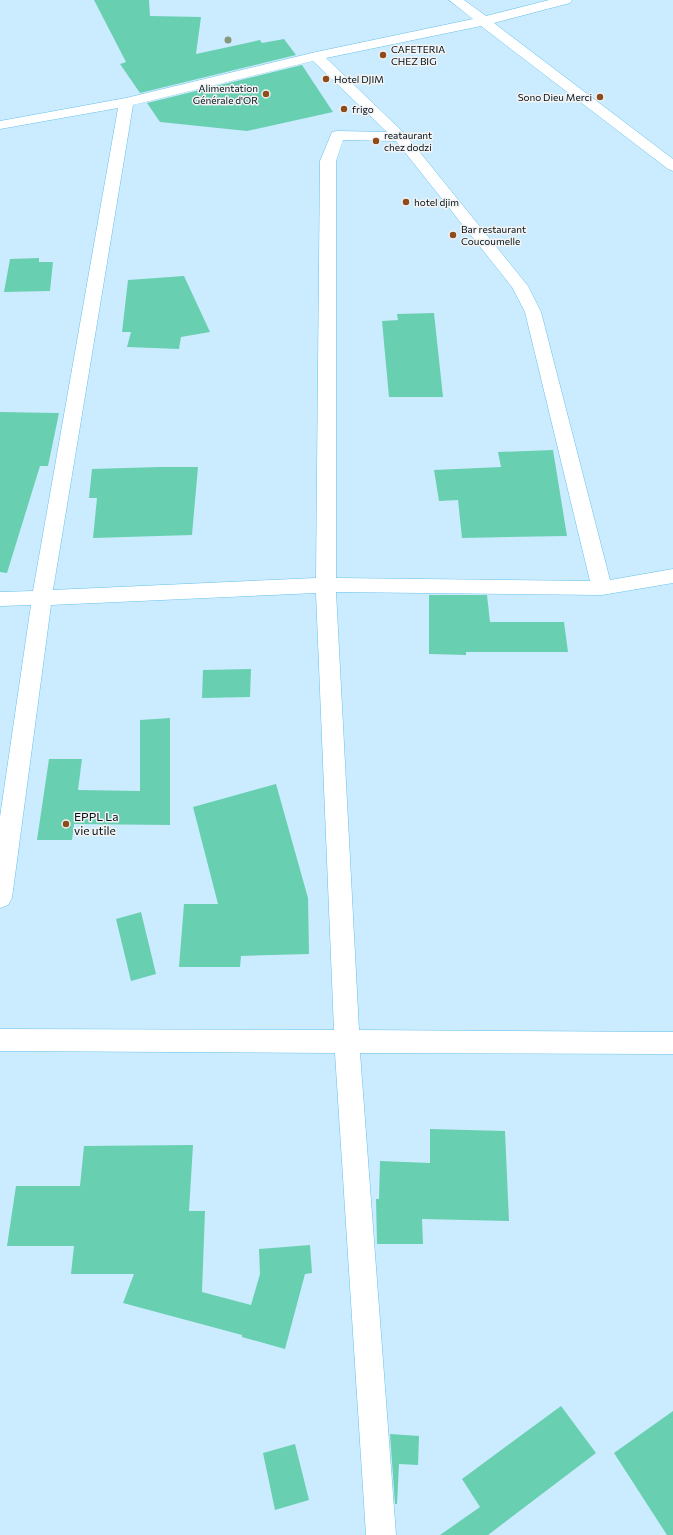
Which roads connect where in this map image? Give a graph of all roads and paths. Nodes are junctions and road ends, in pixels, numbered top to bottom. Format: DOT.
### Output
graph roads {
  1 [pos="456,0"];
  2 [pos="565,0"];
  3 [pos="484,21"];
  4 [pos="316,56"];
  5 [pos="126,102"];
  6 [pos="0,125"];
  7 [pos="400,137"];
  8 [pos="673,166"];
  9 [pos="673,576"];
  10 [pos="326,585"];
  11 [pos="602,588"];
  12 [pos="42,598"];
  13 [pos="0,599"];
  14 [pos="0,898"];
  15 [pos="0,1040"];
  16 [pos="347,1043"];
  17 [pos="673,1043"];
  18 [pos="381,1535"];
  1 -- 3 [label="street"];
  2 -- 3 [label="street"];
  3 -- 4 [label="street"];
  3 -- 8 [label="street"];
  4 -- 5 [label="street"];
  4 -- 7 [label="street"];
  5 -- 6 [label="street"];
  5 -- 12 [label="street"];
  7 -- 10 [label="street"];
  7 -- 11 [label="street"];
  9 -- 11 [label="street"];
  10 -- 11 [label="street"];
  10 -- 12 [label="street"];
  10 -- 16 [label="street"];
  12 -- 13 [label="street"];
  12 -- 14 [label="street"];
  15 -- 16 [label="street"];
  16 -- 17 [label="street"];
  16 -- 18 [label="street"];
}
